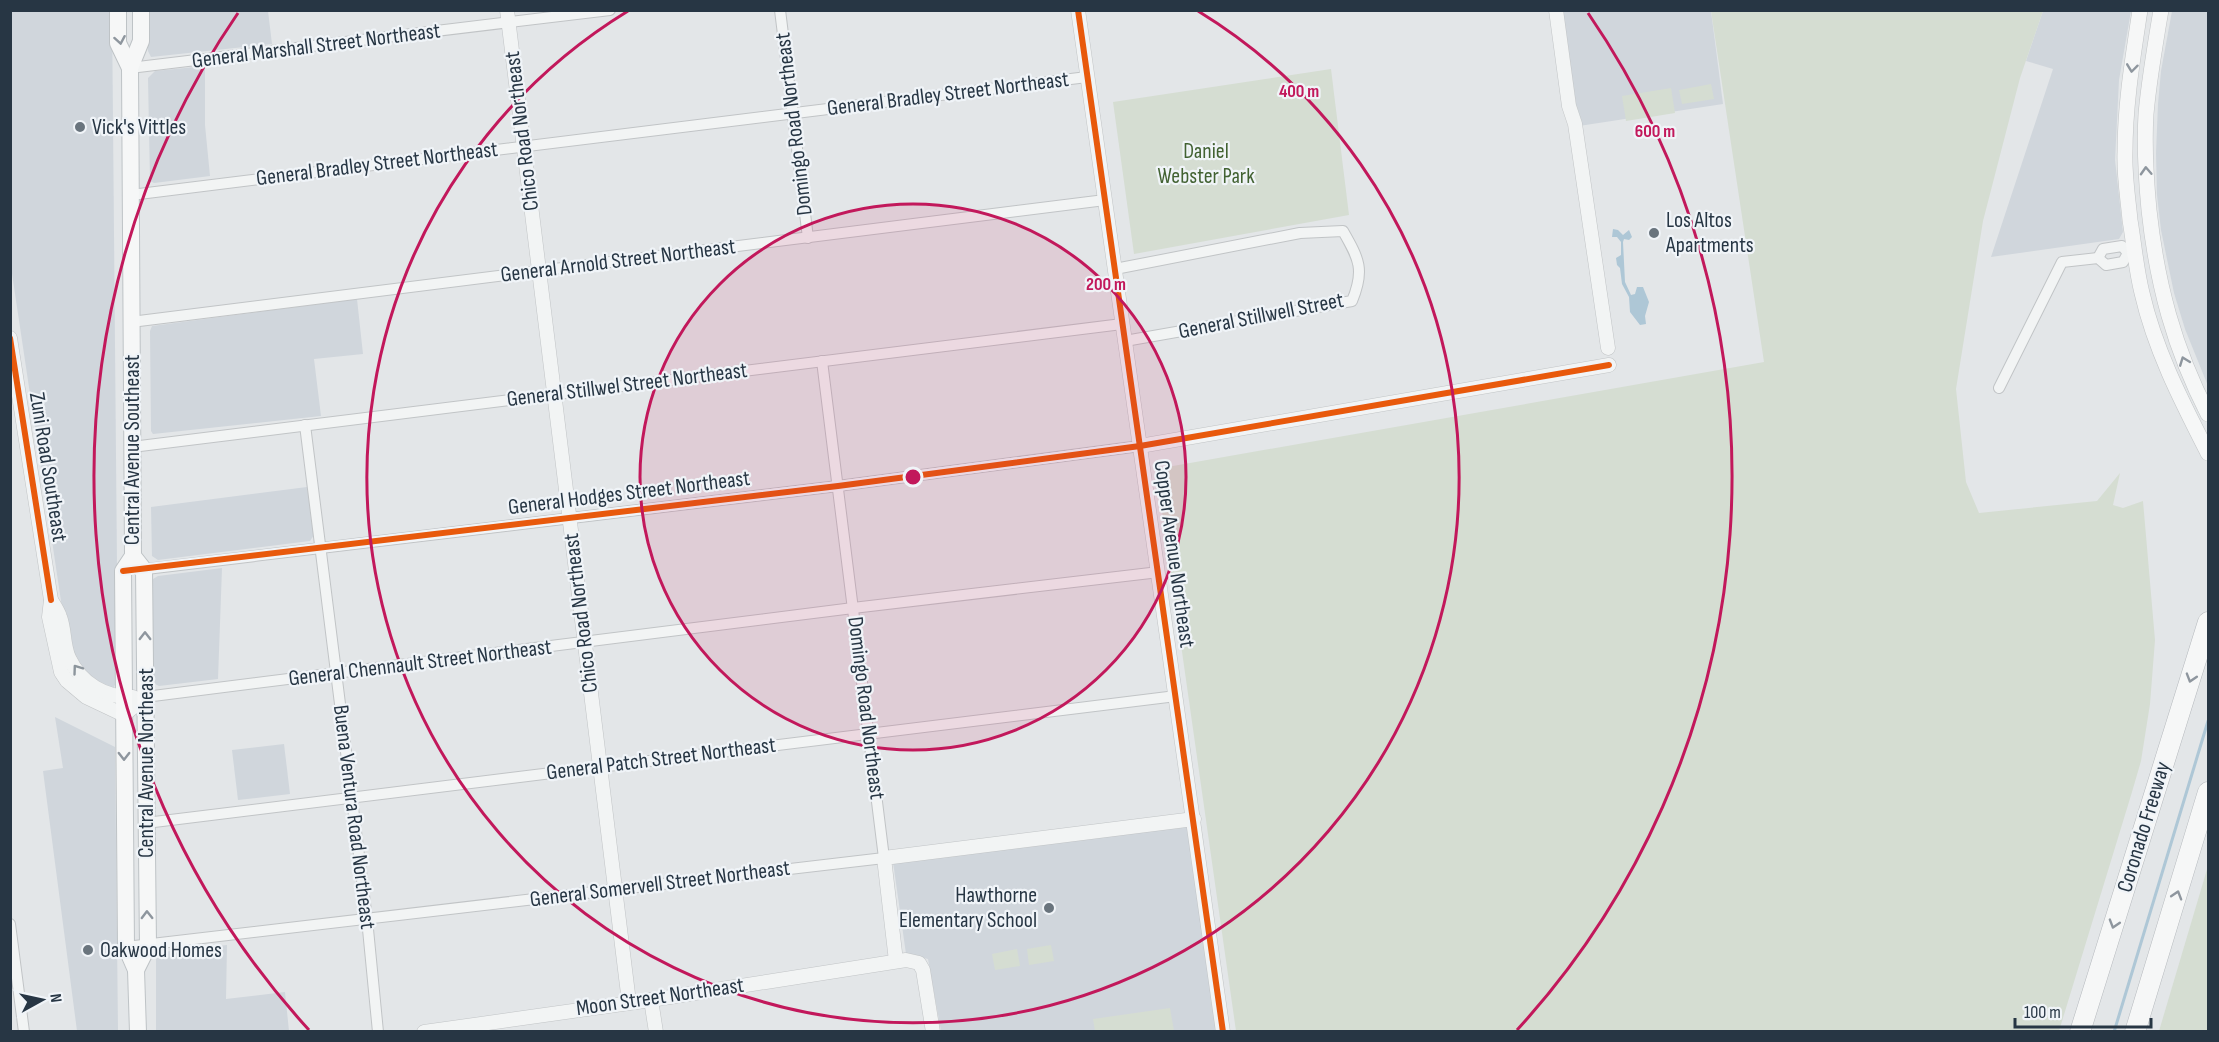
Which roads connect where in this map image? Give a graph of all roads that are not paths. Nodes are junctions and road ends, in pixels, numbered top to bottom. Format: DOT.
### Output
graph roads {
  1 [pos="118,10"];
  2 [pos="141,10"];
  3 [pos="610,10"];
  4 [pos="780,10"];
  5 [pos="1078,10"];
  6 [pos="1556,10"];
  7 [pos="2140,10"];
  8 [pos="2161,10"];
  9 [pos="508,17"];
  10 [pos="130,68"];
  11 [pos="1087,77"];
  12 [pos="792,113"];
  13 [pos="524,146"];
  14 [pos="131,195"];
  15 [pos="1105,200"];
  16 [pos="808,238"];
  17 [pos="2131,253"];
  18 [pos="2154,254"];
  19 [pos="2098,258"];
  20 [pos="1115,269"];
  21 [pos="538,271"];
  22 [pos="131,322"];
  23 [pos="1122,324"];
  24 [pos="10,338"];
  25 [pos="1125,341"];
  26 [pos="1608,348"];
  27 [pos="822,361"];
  28 [pos="1609,365"];
  29 [pos="1999,388"];
  30 [pos="554,394"];
  31 [pos="2208,414"];
  32 [pos="305,425"];
  33 [pos="1140,446"];
  34 [pos="132,447"];
  35 [pos="2208,453"];
  36 [pos="838,486"];
  37 [pos="569,518"];
  38 [pos="321,548"];
  39 [pos="133,556"];
  40 [pos="144,570"];
  41 [pos="123,571"];
  42 [pos="1159,572"];
  43 [pos="51,600"];
  44 [pos="853,608"];
  45 [pos="2208,622"];
  46 [pos="584,642"];
  47 [pos="336,673"];
  48 [pos="1176,696"];
  49 [pos="145,697"];
  50 [pos="125,698"];
  51 [pos="124,715"];
  52 [pos="869,733"];
  53 [pos="600,766"];
  54 [pos="2208,792"];
  55 [pos="350,798"];
  56 [pos="1194,819"];
  57 [pos="146,823"];
  58 [pos="884,858"];
  59 [pos="615,889"];
  60 [pos="367,919"];
  61 [pos="10,924"];
  62 [pos="148,946"];
  63 [pos="126,947"];
  64 [pos="896,961"];
  65 [pos="136,970"];
  66 [pos="651,1000"];
  67 [pos="629,1002"];
  68 [pos="10,1025"];
  69 [pos="23,1027"];
  70 [pos="138,1032"];
  71 [pos="378,1032"];
  72 [pos="424,1032"];
  73 [pos="656,1032"];
  74 [pos="933,1032"];
  75 [pos="1223,1032"];
  76 [pos="2080,1032"];
  77 [pos="2135,1032"];
  1 -- 10 [label="main road, Central Avenue Southeast, one-way"];
  2 -- 10 [label="main road"];
  3 -- 9 [label="street, General Marshall Street Northeast"];
  4 -- 12 [label="street, Domingo Road Northeast"];
  5 -- 11 [label="street, Copper Avenue Northeast"];
  6 -- 26 [label="street"];
  7 -- 17 [label="main road, one-way"];
  18 -- 8 [label="main road, one-way"];
  9 -- 10 [label="street, General Marshall Street Northeast"];
  9 -- 13 [label="street, Chico Road Northeast"];
  10 -- 14 [label="main road, Central Avenue Southeast"];
  11 -- 12 [label="street, General Bradley Street Northeast"];
  11 -- 15 [label="street, Copper Avenue Northeast"];
  12 -- 13 [label="street, General Bradley Street Northeast"];
  12 -- 16 [label="street, Domingo Road Northeast"];
  13 -- 14 [label="street, General Bradley Street Northeast"];
  13 -- 21 [label="street, Chico Road Northeast"];
  14 -- 22 [label="main road, Central Avenue Southeast"];
  15 -- 16 [label="street, General Arnold Street Northeast"];
  15 -- 20 [label="street, Copper Avenue Northeast"];
  16 -- 21 [label="street, General Arnold Street Northeast"];
  17 -- 18 [label="street"];
  17 -- 19 [label="street"];
  17 -- 19 [label="street"];
  17 -- 35 [label="main road"];
  31 -- 18 [label="main road, one-way"];
  19 -- 29 [label="street"];
  20 -- 23 [label="street, Copper Avenue Northeast"];
  20 -- 25 [label="street, General Stillwell Street"];
  21 -- 22 [label="street, General Arnold Street Northeast"];
  21 -- 30 [label="street, Chico Road Northeast"];
  22 -- 34 [label="main road, Central Avenue Southeast"];
  23 -- 25 [label="street, Copper Avenue Northeast"];
  23 -- 27 [label="street, General Stillwel Street Northeast"];
  24 -- 43 [label="street, Zuni Road Southeast"];
  25 -- 33 [label="street, Copper Avenue Northeast"];
  27 -- 30 [label="street, General Stillwel Street Northeast"];
  27 -- 36 [label="street, Domingo Road Northeast"];
  28 -- 33 [label="street"];
  30 -- 32 [label="street, General Stillwel Street Northeast"];
  30 -- 37 [label="street, Chico Road Northeast"];
  32 -- 34 [label="street, General Stillwel Street Northeast"];
  32 -- 38 [label="street, Buena Ventura Road Northeast"];
  33 -- 36 [label="street, General Hodges Street Northeast"];
  33 -- 42 [label="street, Copper Avenue Northeast"];
  34 -- 39 [label="main road, Central Avenue Southeast"];
  36 -- 37 [label="street, General Hodges Street Northeast"];
  36 -- 44 [label="street, Domingo Road Northeast"];
  37 -- 38 [label="street, General Hodges Street Northeast"];
  37 -- 46 [label="street, Chico Road Northeast"];
  38 -- 40 [label="street, General Hodges Street Northeast"];
  38 -- 47 [label="street, Buena Ventura Road Northeast"];
  39 -- 40 [label="main road"];
  39 -- 41 [label="main road, Central Avenue Southeast"];
  40 -- 41 [label="street, General Hodges Street Northeast"];
  49 -- 40 [label="main road, Central Avenue Northeast, one-way"];
  41 -- 50 [label="main road, Central Avenue Southeast"];
  42 -- 44 [label="street, General Chennault Street Northeast"];
  42 -- 48 [label="street, Copper Avenue Northeast"];
  50 -- 43 [label="street, Zuni Road Southeast, one-way"];
  43 -- 51 [label="street, Zuni Road Southeast"];
  44 -- 46 [label="street, General Chennault Street Northeast"];
  44 -- 52 [label="street, Domingo Road Northeast"];
  45 -- 76 [label="highway, Coronado Freeway, one-way"];
  46 -- 47 [label="street, General Chennault Street Northeast"];
  46 -- 53 [label="street, Chico Road Northeast"];
  47 -- 49 [label="street, General Chennault Street Northeast"];
  47 -- 55 [label="street, Buena Ventura Road Northeast"];
  48 -- 52 [label="street, General Patch Street Northeast"];
  48 -- 56 [label="street, Copper Avenue Northeast"];
  49 -- 50 [label="street, Zuni Road Southeast"];
  49 -- 51 [label="street"];
  49 -- 57 [label="main road, Central Avenue Northeast"];
  50 -- 51 [label="main road, Central Avenue Southeast"];
  51 -- 63 [label="main road, Central Avenue Southeast, one-way"];
  52 -- 53 [label="street, General Patch Street Northeast"];
  52 -- 58 [label="street, Domingo Road Northeast"];
  53 -- 55 [label="street, General Patch Street Northeast"];
  53 -- 59 [label="street, Chico Road Northeast"];
  77 -- 54 [label="highway, one-way"];
  55 -- 57 [label="street, General Patch Street Northeast"];
  55 -- 60 [label="street, Buena Ventura Road Northeast"];
  56 -- 58 [label="street, General Somervell Street Northeast"];
  56 -- 75 [label="street, Copper Avenue Northeast"];
  62 -- 57 [label="main road, Central Avenue Northeast, one-way"];
  58 -- 59 [label="street, General Somervell Street Northeast"];
  58 -- 64 [label="street, Domingo Road Northeast"];
  59 -- 60 [label="street, General Somervell Street Northeast"];
  59 -- 67 [label="street, Chico Road Northeast"];
  60 -- 62 [label="street, General Somervell Street Northeast"];
  60 -- 71 [label="street, Buena Ventura Road Northeast"];
  61 -- 69 [label="street"];
  62 -- 63 [label="street, General Somervell Street Northeast"];
  62 -- 65 [label="main road, Central Avenue Northeast"];
  63 -- 65 [label="main road, Central Avenue Southeast"];
  64 -- 66 [label="street, Moon Street Northeast"];
  64 -- 74 [label="street"];
  65 -- 70 [label="main road, Central Avenue Southeast"];
  66 -- 67 [label="street, Moon Street Northeast"];
  66 -- 73 [label="street"];
  67 -- 72 [label="street, Moon Street Northeast"];
  68 -- 69 [label="street"];
}
